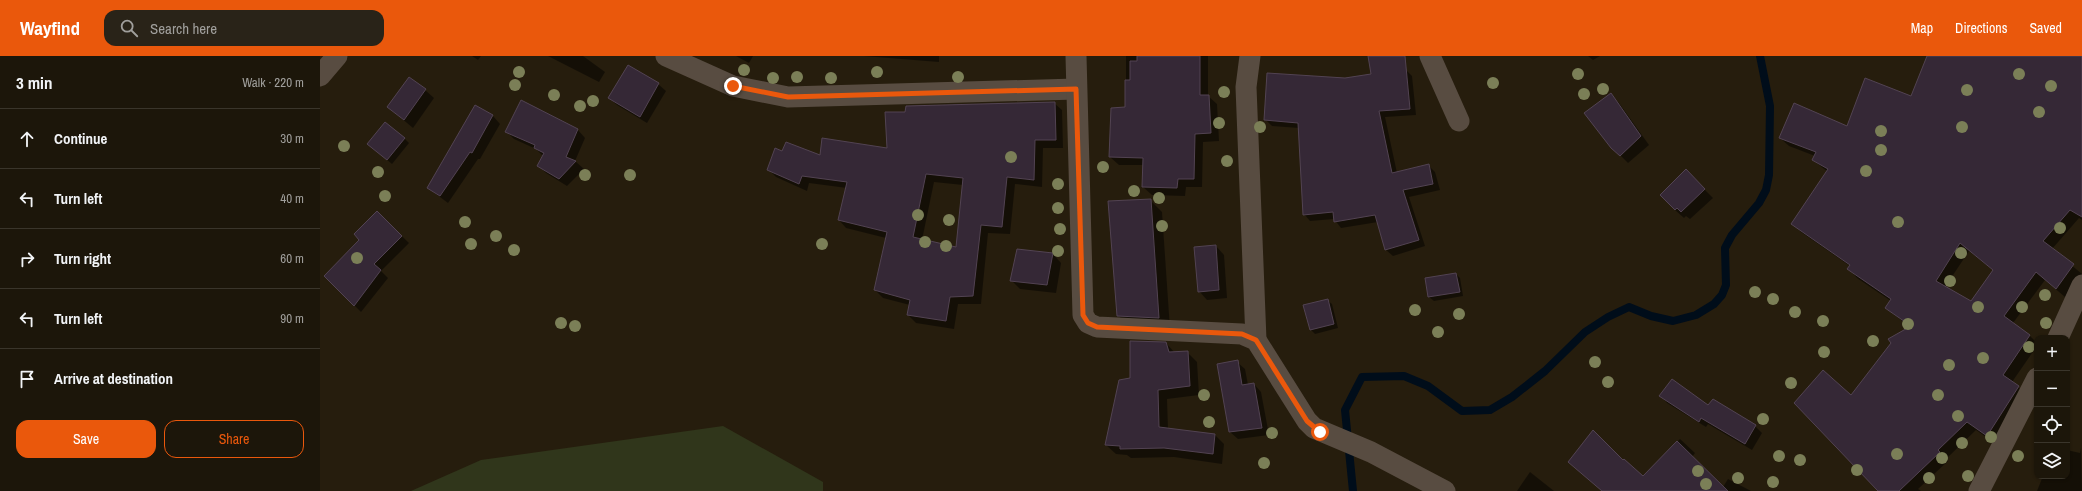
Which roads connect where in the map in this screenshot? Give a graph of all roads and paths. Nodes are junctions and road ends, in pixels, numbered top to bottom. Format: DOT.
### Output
graph roads {
  1 [pos="337,56"];
  2 [pos="666,56"];
  3 [pos="1076,56"];
  4 [pos="1250,56"];
  5 [pos="1430,56"];
  6 [pos="320,76"];
  7 [pos="1076,89"];
  8 [pos="1459,121"];
  9 [pos="2082,285"];
  10 [pos="2059,335"];
  11 [pos="1256,340"];
  12 [pos="2034,384"];
  13 [pos="1445,491"];
  14 [pos="1979,491"];
  1 -- 6 [label="street"];
  2 -- 7 [label="street"];
  3 -- 7 [label="street"];
  4 -- 11 [label="street"];
  5 -- 8 [label="street"];
  7 -- 11 [label="street"];
  9 -- 10 [label="street"];
  11 -- 13 [label="street"];
  12 -- 14 [label="street"];
}
